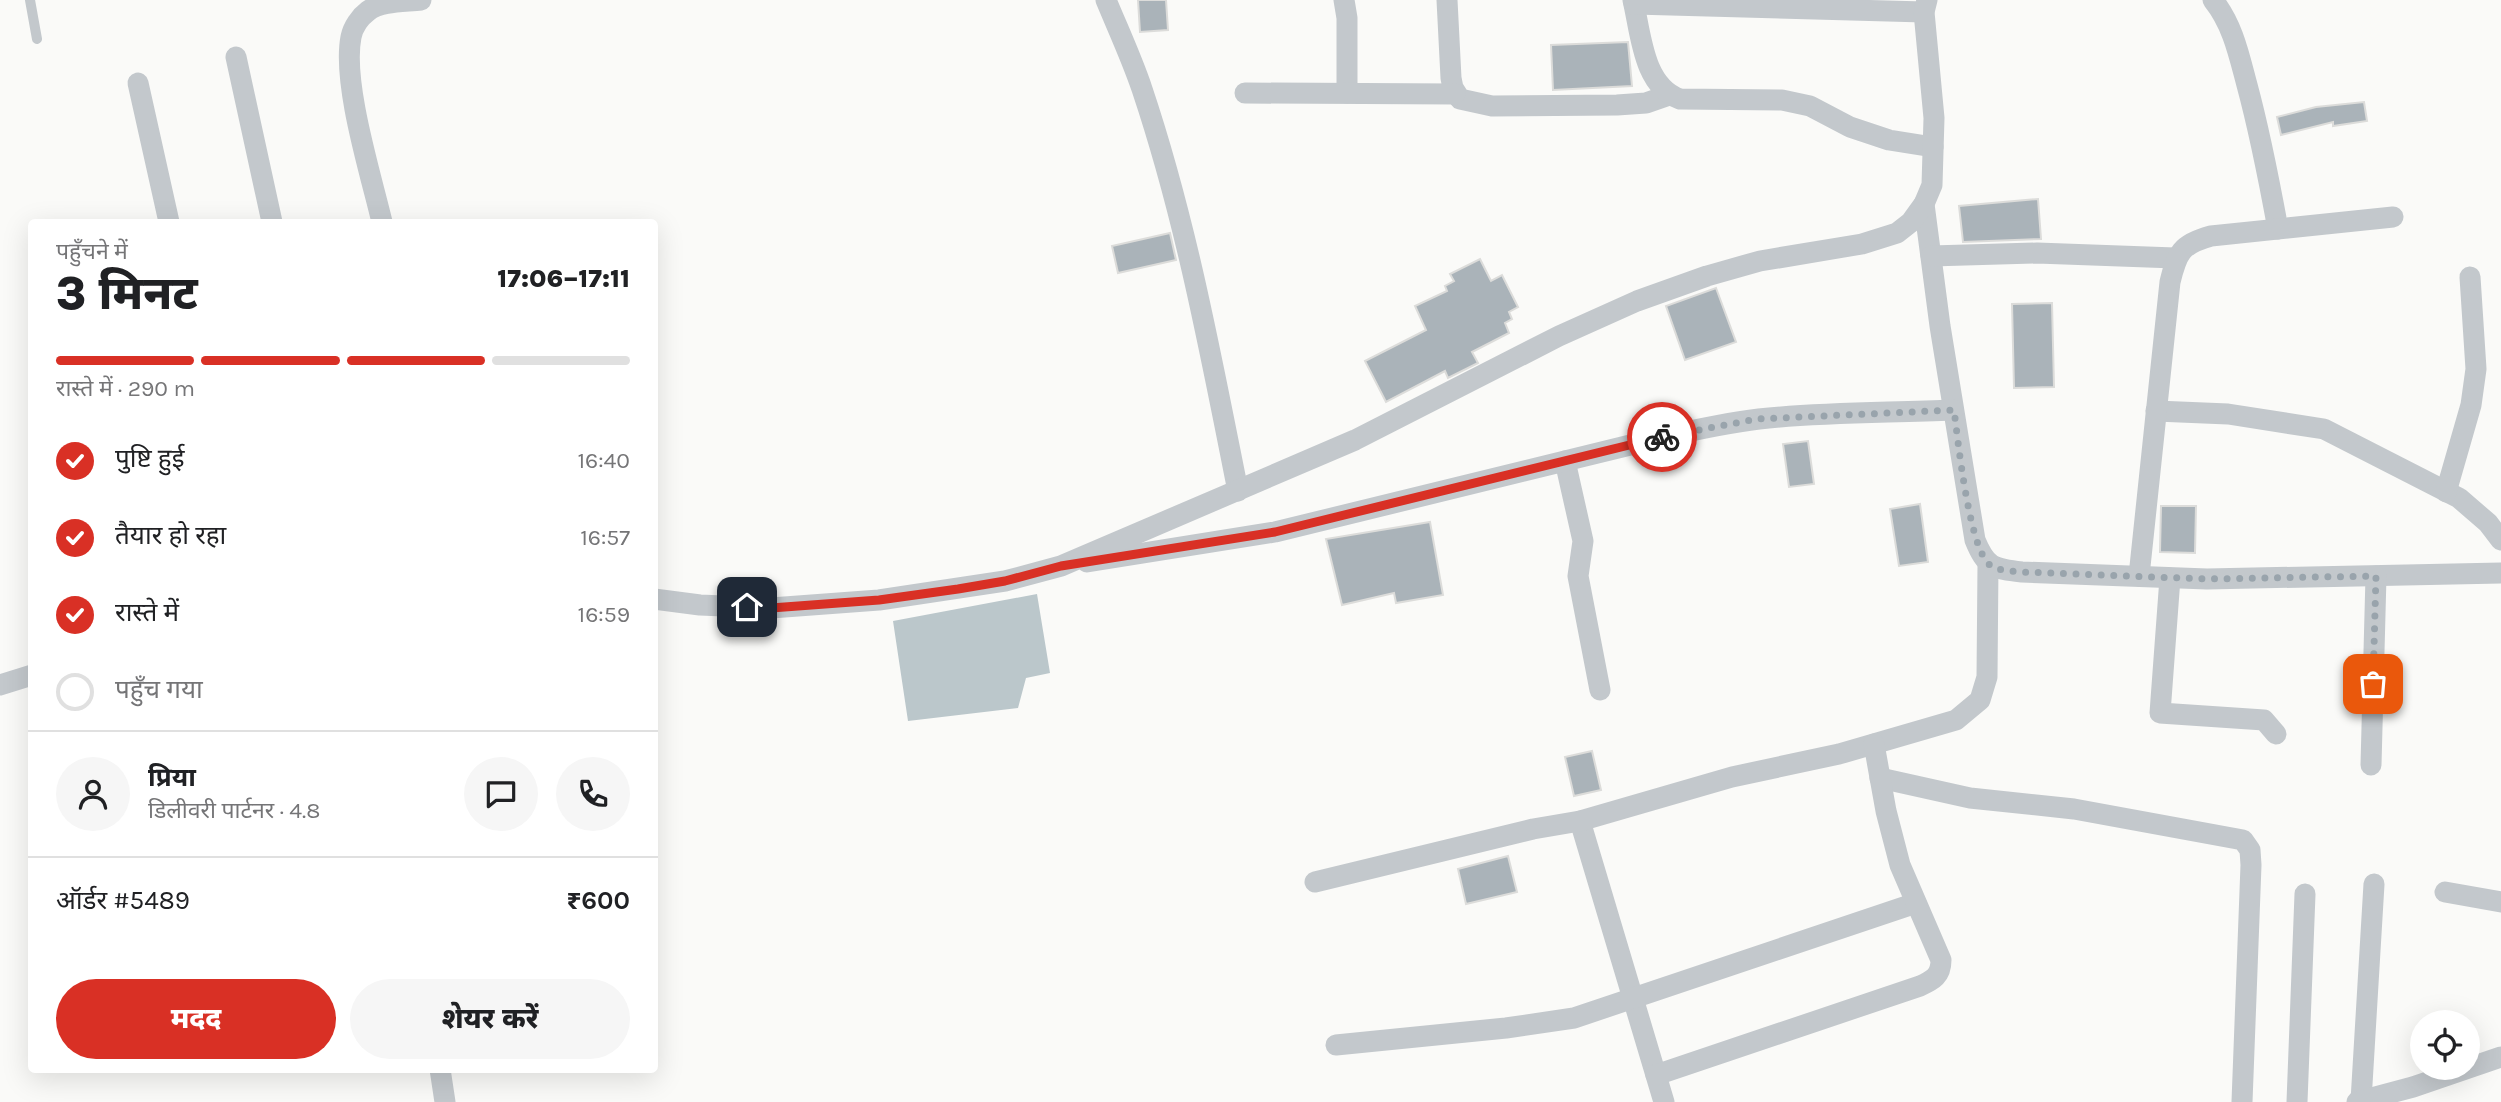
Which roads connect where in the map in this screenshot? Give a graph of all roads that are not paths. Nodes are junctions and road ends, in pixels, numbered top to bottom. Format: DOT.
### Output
graph roads {
  1 [pos="30,0"];
  2 [pos="421,0"];
  3 [pos="1106,0"];
  4 [pos="1344,0"];
  5 [pos="1447,0"];
  6 [pos="2213,0"];
  7 [pos="1633,2"];
  8 [pos="1925,6"];
  9 [pos="37,39"];
  10 [pos="236,57"];
  11 [pos="138,83"];
  12 [pos="1245,93"];
  13 [pos="1347,93"];
  14 [pos="1455,94"];
  15 [pos="1669,95"];
  16 [pos="1933,147"];
  17 [pos="1924,204"];
  18 [pos="2393,217"];
  19 [pos="168,219"];
  20 [pos="271,219"];
  21 [pos="381,219"];
  22 [pos="2278,229"];
  23 [pos="1931,256"];
  24 [pos="2175,258"];
  25 [pos="2470,277"];
  26 [pos="1954,410"];
  27 [pos="2156,411"];
  28 [pos="1566,461"];
  29 [pos="1238,491"];
  30 [pos="2446,492"];
  31 [pos="2501,540"];
  32 [pos="1988,564"];
  33 [pos="1061,566"];
  34 [pos="2501,573"];
  35 [pos="2139,576"];
  36 [pos="2376,576"];
  37 [pos="2170,578"];
  38 [pos="658,600"];
  39 [pos="28,676"];
  40 [pos="0,685"];
  41 [pos="1600,690"];
  42 [pos="2276,734"];
  43 [pos="1874,744"];
  44 [pos="2371,765"];
  45 [pos="1880,778"];
  46 [pos="1580,821"];
  47 [pos="1315,882"];
  48 [pos="2374,884"];
  49 [pos="2445,892"];
  50 [pos="2305,894"];
  51 [pos="1916,902"];
  52 [pos="2501,902"];
  53 [pos="1633,999"];
  54 [pos="1336,1045"];
  55 [pos="2501,1057"];
  56 [pos="441,1073"];
  57 [pos="1656,1075"];
  58 [pos="2359,1101"];
  59 [pos="445,1102"];
  60 [pos="1664,1102"];
  61 [pos="2242,1102"];
  62 [pos="2297,1102"];
  1 -- 9 [label="lane"];
  2 -- 21 [label="street"];
  3 -- 29 [label="street"];
  4 -- 13 [label="street"];
  5 -- 14 [label="street"];
  6 -- 22 [label="street"];
  7 -- 8 [label="street"];
  7 -- 15 [label="street"];
  8 -- 16 [label="street"];
  10 -- 20 [label="street"];
  11 -- 19 [label="street"];
  12 -- 13 [label="street"];
  13 -- 14 [label="street"];
  14 -- 15 [label="street"];
  15 -- 16 [label="street"];
  16 -- 17 [label="street"];
  17 -- 23 [label="street"];
  17 -- 29 [label="street"];
  18 -- 22 [label="street"];
  22 -- 24 [label="street"];
  23 -- 24 [label="street"];
  23 -- 26 [label="street"];
  24 -- 27 [label="street"];
  25 -- 30 [label="street"];
  26 -- 28 [label="street"];
  26 -- 32 [label="street"];
  27 -- 30 [label="street"];
  27 -- 35 [label="street"];
  28 -- 33 [label="street"];
  28 -- 41 [label="street"];
  29 -- 33 [label="street"];
  30 -- 31 [label="street"];
  32 -- 35 [label="street"];
  32 -- 43 [label="street"];
  33 -- 38 [label="street"];
  34 -- 36 [label="street"];
  35 -- 37 [label="street"];
  36 -- 37 [label="street"];
  36 -- 44 [label="street"];
  37 -- 42 [label="street"];
  39 -- 40 [label="street"];
  43 -- 45 [label="street"];
  43 -- 46 [label="street"];
  45 -- 51 [label="street"];
  45 -- 61 [label="street"];
  46 -- 47 [label="street"];
  46 -- 53 [label="street"];
  48 -- 58 [label="street"];
  49 -- 52 [label="street"];
  50 -- 62 [label="street"];
  51 -- 53 [label="street"];
  51 -- 57 [label="street"];
  53 -- 54 [label="street"];
  53 -- 57 [label="street"];
  55 -- 58 [label="street"];
  56 -- 59 [label="street"];
  57 -- 60 [label="street"];
}
